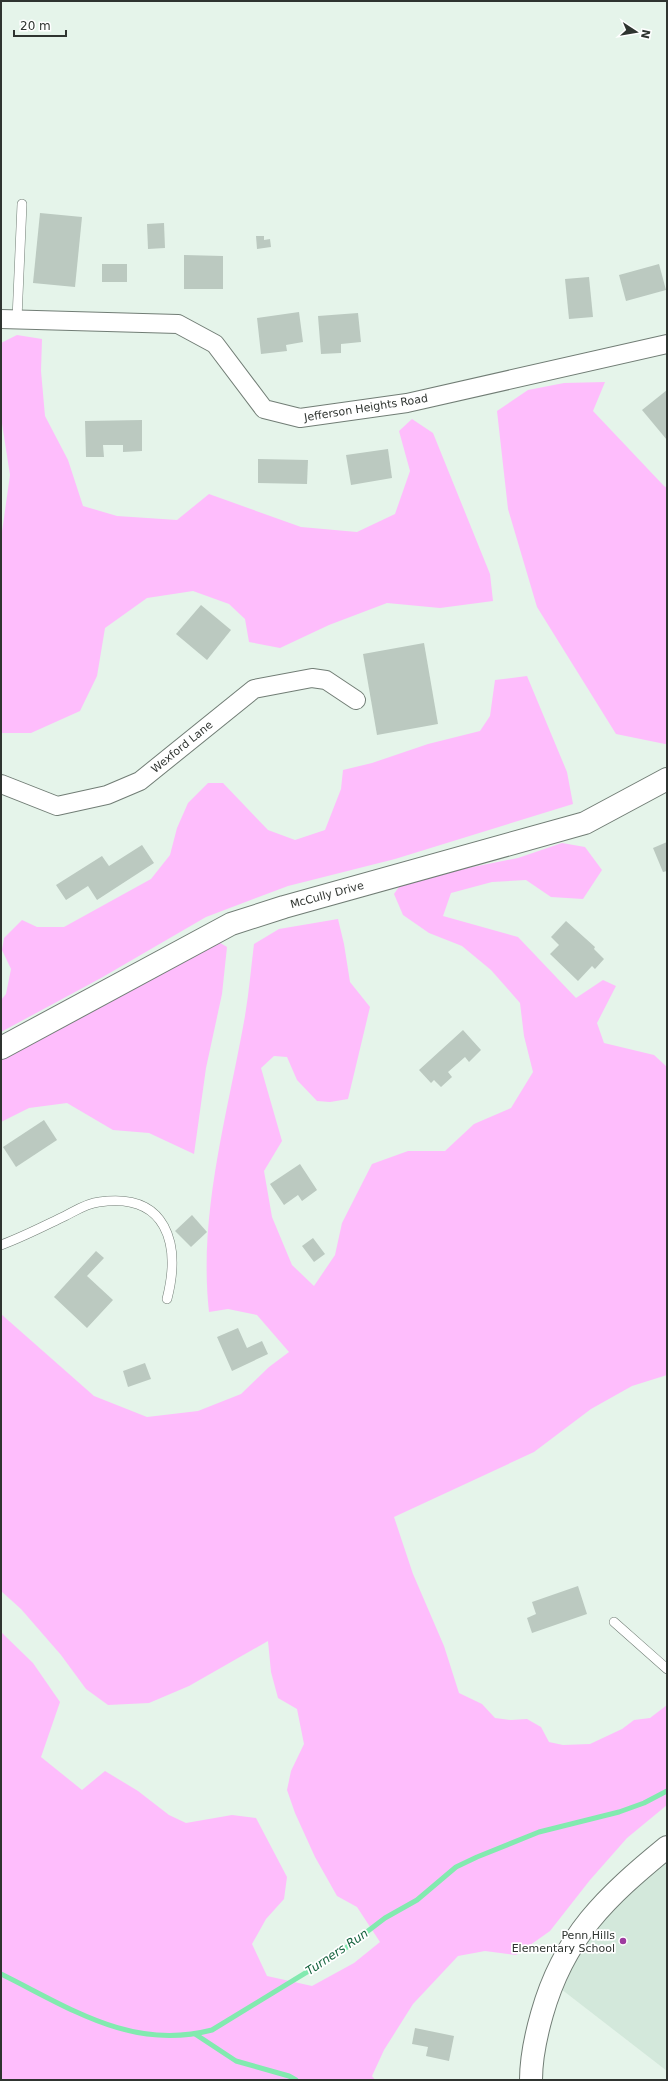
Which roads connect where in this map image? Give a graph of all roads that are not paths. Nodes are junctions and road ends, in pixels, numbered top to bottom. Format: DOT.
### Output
graph roads {
  1 [pos="22,204"];
  2 [pos="9,319"];
  3 [pos="667,344"];
  4 [pos="356,700"];
  5 [pos="667,779"];
  6 [pos="1,784"];
  7 [pos="1,1048"];
  8 [pos="1,1245"];
  9 [pos="166,1299"];
  10 [pos="614,1622"];
  11 [pos="667,1669"];
  12 [pos="667,1847"];
  13 [pos="531,2080"];
  1 -- 2 [label="lane"];
  2 -- 3 [label="street, Jefferson Heights Road"];
  4 -- 6 [label="street, Wexford Lane"];
  5 -- 7 [label="street, McCully Drive"];
  8 -- 9 [label="lane"];
  10 -- 11 [label="lane"];
  12 -- 13 [label="street"];
}
